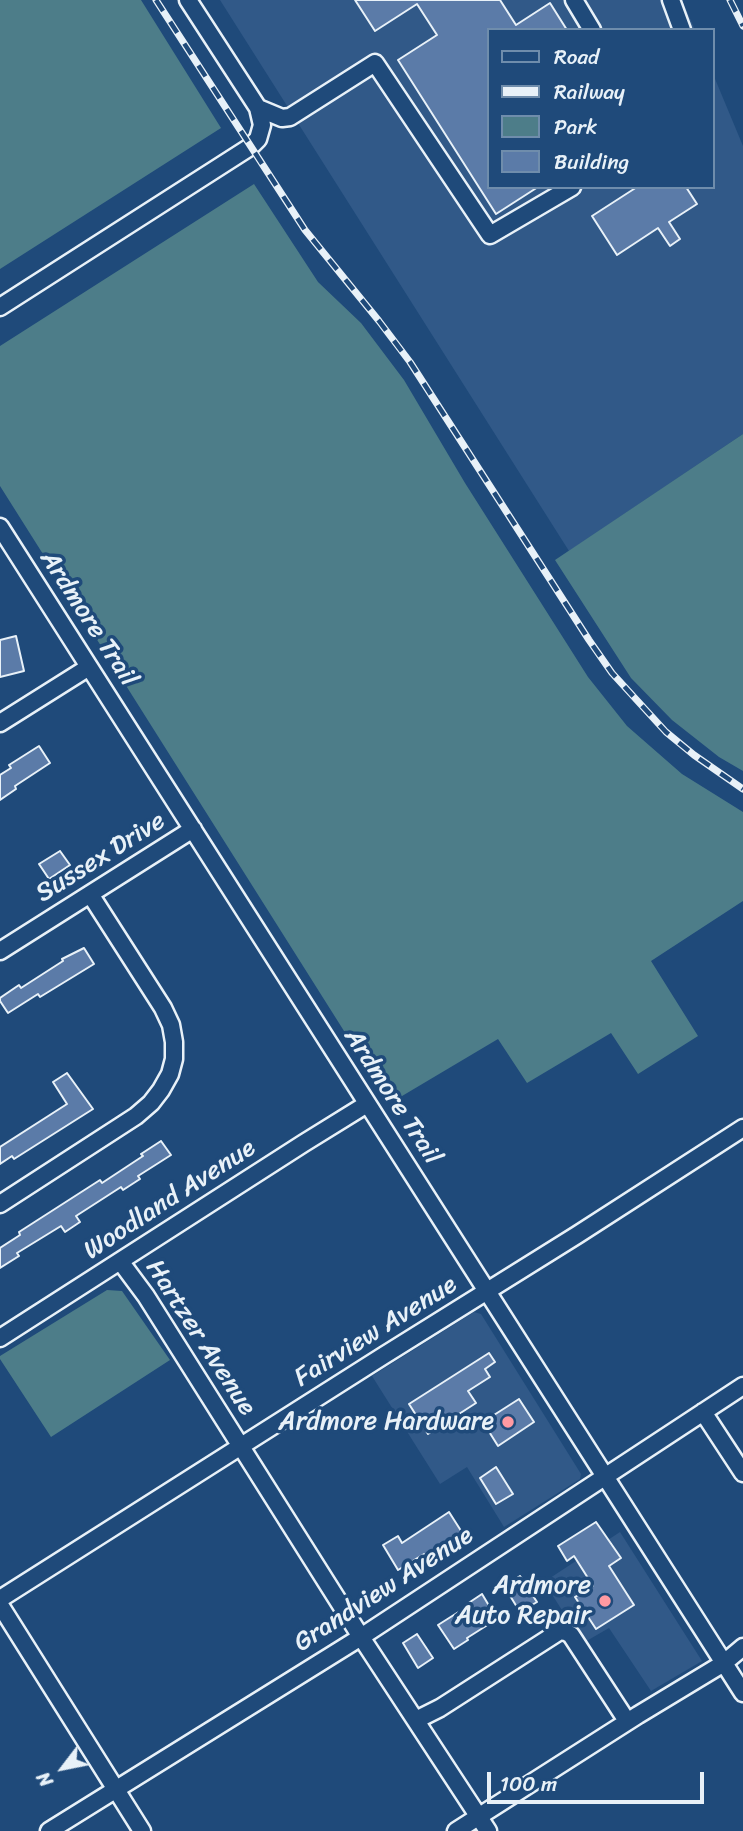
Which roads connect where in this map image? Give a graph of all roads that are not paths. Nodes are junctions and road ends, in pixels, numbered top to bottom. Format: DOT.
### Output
graph roads {
  1 [pos="188,0"];
  2 [pos="574,0"];
  3 [pos="671,0"];
  4 [pos="591,28"];
  5 [pos="681,28"];
  6 [pos="258,108"];
  7 [pos="569,189"];
  8 [pos="0,307"];
  9 [pos="0,527"];
  10 [pos="89,667"];
  11 [pos="0,723"];
  12 [pos="193,829"];
  13 [pos="90,894"];
  14 [pos="0,951"];
  15 [pos="367,1104"];
  16 [pos="743,1128"];
  17 [pos="0,1204"];
  18 [pos="120,1261"];
  19 [pos="488,1291"];
  20 [pos="0,1338"];
  21 [pos="743,1386"];
  22 [pos="703,1412"];
  23 [pos="240,1446"];
  24 [pos="743,1473"];
  25 [pos="604,1476"];
  26 [pos="0,1599"];
  27 [pos="0,1605"];
  28 [pos="361,1637"];
  29 [pos="743,1647"];
  30 [pos="724,1663"];
  31 [pos="743,1693"];
  32 [pos="416,1720"];
  33 [pos="627,1721"];
  34 [pos="115,1789"];
  35 [pos="478,1816"];
  36 [pos="50,1831"];
  37 [pos="142,1831"];
  38 [pos="456,1831"];
  39 [pos="488,1831"];
  1 -- 6 [label="street"];
  2 -- 4 [label="street"];
  3 -- 5 [label="street"];
  6 -- 7 [label="street"];
  6 -- 8 [label="street"];
  9 -- 10 [label="street, Ardmore Trail"];
  10 -- 11 [label="street"];
  10 -- 12 [label="street, Ardmore Trail"];
  12 -- 13 [label="street, Sussex Drive"];
  12 -- 15 [label="street, Ardmore Trail"];
  13 -- 14 [label="street, Sussex Drive"];
  13 -- 17 [label="street"];
  15 -- 18 [label="street, Woodland Avenue"];
  15 -- 19 [label="street, Ardmore Trail"];
  16 -- 19 [label="street, Fairview Avenue"];
  18 -- 20 [label="street, Woodland Avenue"];
  18 -- 23 [label="street, Hartzer Avenue"];
  19 -- 23 [label="street, Fairview Avenue"];
  19 -- 25 [label="street, Ardmore Trail"];
  21 -- 22 [label="street, Grandview Avenue"];
  22 -- 24 [label="street"];
  22 -- 25 [label="street, Grandview Avenue"];
  23 -- 26 [label="street, Fairview Avenue"];
  23 -- 28 [label="street, Hartzer Avenue"];
  25 -- 28 [label="street, Grandview Avenue"];
  25 -- 30 [label="street, Ardmore Trail"];
  27 -- 34 [label="street"];
  28 -- 32 [label="street, Hartzer Avenue"];
  28 -- 34 [label="street, Grandview Avenue"];
  29 -- 30 [label="street"];
  30 -- 31 [label="street, Ardmore Trail"];
  30 -- 33 [label="street"];
  32 -- 33 [label="street"];
  32 -- 35 [label="street, Hartzer Avenue"];
  33 -- 35 [label="street"];
  34 -- 36 [label="street, Grandview Avenue"];
  34 -- 37 [label="street"];
  35 -- 38 [label="street"];
  35 -- 39 [label="street, Hartzer Avenue"];
}
